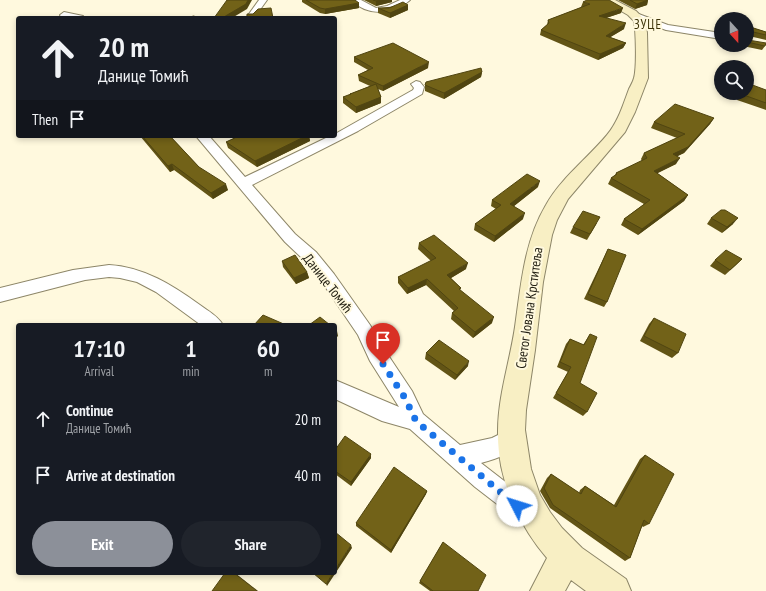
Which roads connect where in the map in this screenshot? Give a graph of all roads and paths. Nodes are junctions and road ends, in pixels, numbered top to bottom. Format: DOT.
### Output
graph roads {
  1 [pos="263,0"];
  2 [pos="355,0"];
  3 [pos="406,0"];
  4 [pos="607,0"];
  5 [pos="64,15"];
  6 [pos="69,16"];
  7 [pos="251,16"];
  8 [pos="638,23"];
  9 [pos="666,27"];
  10 [pos="714,35"];
  11 [pos="416,84"];
  12 [pos="337,136"];
  13 [pos="204,138"];
  14 [pos="334,138"];
  15 [pos="244,183"];
  16 [pos="0,295"];
  17 [pos="211,323"];
  18 [pos="337,390"];
  19 [pos="416,421"];
  20 [pos="512,438"];
  21 [pos="457,456"];
  22 [pos="538,521"];
  23 [pos="566,555"];
  24 [pos="547,591"];
  25 [pos="614,591"];
  1 -- 7 [label="street"];
  2 -- 3 [label="street"];
  4 -- 8 [label="street"];
  5 -- 6 [label="street"];
  8 -- 9 [label="street"];
  8 -- 9 [label="street"];
  8 -- 20 [label="street, Светог Јована Крститеља"];
  9 -- 10 [label="street"];
  11 -- 12 [label="street"];
  13 -- 15 [label="street, Данице Томић"];
  14 -- 15 [label="street"];
  15 -- 19 [label="street, Данице Томић"];
  16 -- 17 [label="street"];
  18 -- 19 [label="street"];
  19 -- 21 [label="street, Данице Томић"];
  20 -- 21 [label="street"];
  20 -- 22 [label="street, Светог Јована Крститеља"];
  21 -- 22 [label="street, Данице Томић"];
  22 -- 23 [label="street, Светог Јована Крститеља"];
  23 -- 24 [label="street"];
  23 -- 25 [label="street, Светог Јована Крститеља"];
}
